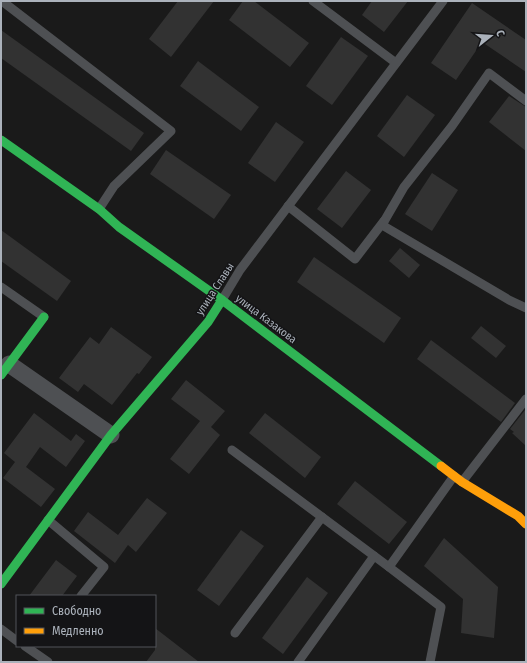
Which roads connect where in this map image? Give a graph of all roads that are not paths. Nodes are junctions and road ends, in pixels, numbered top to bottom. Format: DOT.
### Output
graph roads {
  1 [pos="2,1"];
  2 [pos="313,1"];
  3 [pos="443,1"];
  4 [pos="396,63"];
  5 [pos="526,101"];
  6 [pos="1,140"];
  7 [pos="288,206"];
  8 [pos="99,210"];
  9 [pos="386,218"];
  10 [pos="1,287"];
  11 [pos="222,300"];
  12 [pos="526,308"];
  13 [pos="44,317"];
  14 [pos="5,370"];
  15 [pos="526,399"];
  16 [pos="111,435"];
  17 [pos="232,450"];
  18 [pos="454,476"];
  19 [pos="462,482"];
  20 [pos="522,515"];
  21 [pos="322,517"];
  22 [pos="48,520"];
  23 [pos="526,524"];
  24 [pos="374,556"];
  25 [pos="389,567"];
  26 [pos="1,584"];
  27 [pos="82,595"];
  28 [pos="1,629"];
  29 [pos="235,633"];
  30 [pos="16,640"];
  31 [pos="25,647"];
  32 [pos="40,647"];
  33 [pos="35,654"];
  34 [pos="48,662"];
  35 [pos="298,662"];
  36 [pos="430,662"];
  1 -- 8 [label="lane"];
  2 -- 4 [label="lane"];
  3 -- 4 [label="lane, улица Славы"];
  4 -- 7 [label="lane, улица Славы"];
  5 -- 9 [label="lane"];
  6 -- 8 [label="main road, улица Казакова"];
  7 -- 9 [label="lane"];
  7 -- 11 [label="lane, улица Славы"];
  8 -- 11 [label="main road, улица Казакова"];
  9 -- 12 [label="lane"];
  10 -- 13 [label="lane"];
  11 -- 16 [label="main road, улица Славы"];
  11 -- 18 [label="main road, улица Казакова"];
  13 -- 14 [label="main road"];
  14 -- 16 [label="street"];
  15 -- 19 [label="lane"];
  16 -- 22 [label="main road, улица Славы"];
  17 -- 21 [label="lane"];
  18 -- 19 [label="main road, улица Казакова"];
  18 -- 25 [label="lane"];
  19 -- 20 [label="main road, улица Казакова"];
  20 -- 23 [label="main road, улица Казакова"];
  21 -- 24 [label="lane"];
  21 -- 29 [label="lane"];
  22 -- 26 [label="main road, улица Славы"];
  22 -- 27 [label="lane"];
  24 -- 25 [label="lane"];
  24 -- 35 [label="lane"];
  25 -- 36 [label="lane"];
  28 -- 30 [label="lane"];
  31 -- 33 [label="lane"];
  32 -- 33 [label="lane"];
  33 -- 34 [label="lane"];
}
